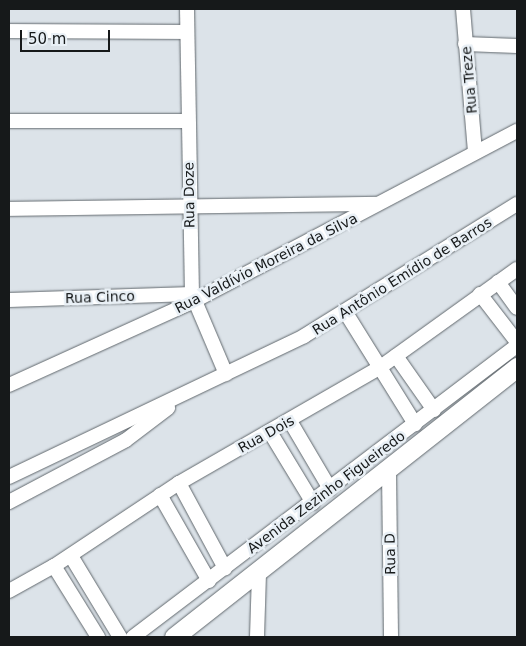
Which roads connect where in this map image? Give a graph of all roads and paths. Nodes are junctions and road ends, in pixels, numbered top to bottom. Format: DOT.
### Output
graph roads {
  1 [pos="187,9"];
  2 [pos="463,9"];
  3 [pos="9,31"];
  4 [pos="187,32"];
  5 [pos="465,44"];
  6 [pos="517,46"];
  7 [pos="9,121"];
  8 [pos="188,121"];
  9 [pos="517,131"];
  10 [pos="475,152"];
  11 [pos="380,204"];
  12 [pos="517,204"];
  13 [pos="188,206"];
  14 [pos="9,209"];
  15 [pos="517,269"];
  16 [pos="498,282"];
  17 [pos="480,294"];
  18 [pos="194,297"];
  19 [pos="9,300"];
  20 [pos="517,308"];
  21 [pos="346,313"];
  22 [pos="517,344"];
  23 [pos="396,356"];
  24 [pos="517,367"];
  25 [pos="379,368"];
  26 [pos="226,374"];
  27 [pos="9,385"];
  28 [pos="178,399"];
  29 [pos="434,410"];
  30 [pos="290,421"];
  31 [pos="415,424"];
  32 [pos="270,432"];
  33 [pos="46,458"];
  34 [pos="388,472"];
  35 [pos="55,476"];
  36 [pos="9,477"];
  37 [pos="178,483"];
  38 [pos="330,489"];
  39 [pos="160,495"];
  40 [pos="9,502"];
  41 [pos="313,503"];
  42 [pos="71,556"];
  43 [pos="54,566"];
  44 [pos="225,568"];
  45 [pos="259,575"];
  46 [pos="209,581"];
  47 [pos="9,591"];
  48 [pos="98,637"];
  49 [pos="120,637"];
  50 [pos="132,637"];
  51 [pos="174,637"];
  52 [pos="257,637"];
  53 [pos="390,637"];
  1 -- 4 [label="street, Rua Doze"];
  2 -- 5 [label="street, Rua Treze"];
  3 -- 4 [label="street"];
  4 -- 8 [label="street, Rua Doze"];
  5 -- 6 [label="street"];
  5 -- 10 [label="street, Rua Treze"];
  7 -- 8 [label="street"];
  8 -- 13 [label="street, Rua Doze"];
  9 -- 10 [label="street, Rua Valdívio Moreira da Silva"];
  10 -- 11 [label="street, Rua Valdívio Moreira da Silva"];
  11 -- 13 [label="street"];
  11 -- 18 [label="street, Rua Valdívio Moreira da Silva"];
  12 -- 21 [label="street, Rua Antônio Emídio de Barros"];
  13 -- 14 [label="street"];
  13 -- 18 [label="street, Rua Doze"];
  15 -- 16 [label="street, Rua Dois"];
  16 -- 17 [label="street, Rua Dois"];
  16 -- 20 [label="street"];
  17 -- 22 [label="street"];
  17 -- 23 [label="street, Rua Dois"];
  18 -- 19 [label="street, Rua Cinco"];
  18 -- 26 [label="street, Rua Doze"];
  18 -- 27 [label="street, Rua Valdívio Moreira da Silva"];
  21 -- 25 [label="street"];
  21 -- 26 [label="street, Rua Antônio Emídio de Barros"];
  22 -- 29 [label="street, Avenida Zezinho Figueiredo"];
  23 -- 25 [label="street, Rua Dois"];
  23 -- 29 [label="street"];
  24 -- 34 [label="main road, Avenida Zezinho Figueiredo"];
  25 -- 30 [label="street, Rua Dois"];
  25 -- 31 [label="street"];
  26 -- 28 [label="street, Rua Antônio Emídio de Barros"];
  28 -- 33 [label="street, Rua Antônio Emídio de Barros"];
  28 -- 35 [label="street, Rua Antônio Emídio de Barros"];
  29 -- 31 [label="street, Avenida Zezinho Figueiredo"];
  30 -- 32 [label="street, Rua Dois"];
  30 -- 38 [label="street"];
  31 -- 38 [label="street, Avenida Zezinho Figueiredo"];
  32 -- 37 [label="street, Rua Dois"];
  32 -- 41 [label="street"];
  33 -- 35 [label="street"];
  33 -- 36 [label="street, Rua Antônio Emídio de Barros"];
  34 -- 45 [label="main road, Avenida Zezinho Figueiredo"];
  34 -- 53 [label="street, Rua D"];
  35 -- 40 [label="street, Rua Antônio Emídio de Barros"];
  37 -- 39 [label="street, Rua Dois"];
  37 -- 44 [label="street"];
  38 -- 41 [label="street, Avenida Zezinho Figueiredo"];
  39 -- 42 [label="street, Rua Dois"];
  39 -- 46 [label="street"];
  41 -- 44 [label="street, Avenida Zezinho Figueiredo"];
  42 -- 43 [label="street, Rua Dois"];
  42 -- 49 [label="street"];
  43 -- 47 [label="street, Rua Dois"];
  43 -- 48 [label="street"];
  44 -- 46 [label="street, Avenida Zezinho Figueiredo"];
  45 -- 51 [label="main road, Avenida Zezinho Figueiredo"];
  45 -- 52 [label="street"];
  46 -- 50 [label="street, Avenida Zezinho Figueiredo"];
}
